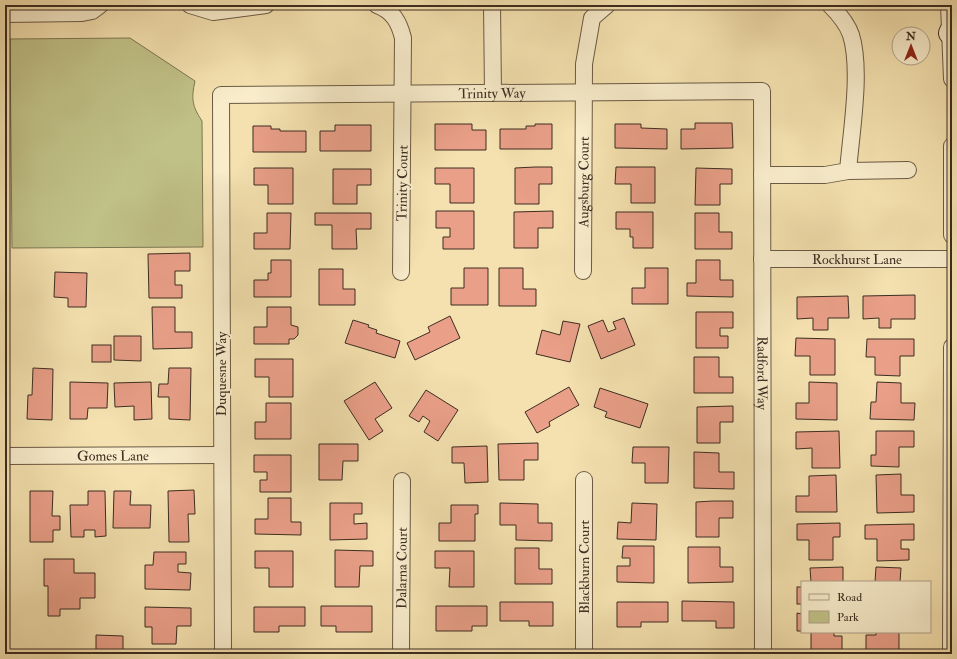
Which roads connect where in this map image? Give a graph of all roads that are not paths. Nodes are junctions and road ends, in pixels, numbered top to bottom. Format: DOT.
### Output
graph roads {
  1 [pos="100,5"];
  2 [pos="190,5"];
  3 [pos="266,5"];
  4 [pos="492,5"];
  5 [pos="607,5"];
  6 [pos="830,5"];
  7 [pos="949,5"];
  8 [pos="383,6"];
  9 [pos="5,14"];
  10 [pos="951,31"];
  11 [pos="952,79"];
  12 [pos="762,91"];
  13 [pos="584,92"];
  14 [pos="493,93"];
  15 [pos="403,94"];
  16 [pos="221,95"];
  17 [pos="952,146"];
  18 [pos="848,170"];
  19 [pos="908,170"];
  20 [pos="762,175"];
  21 [pos="952,235"];
  22 [pos="762,259"];
  23 [pos="952,259"];
  24 [pos="583,271"];
  25 [pos="401,272"];
  26 [pos="952,347"];
  27 [pos="221,455"];
  28 [pos="5,456"];
  29 [pos="584,480"];
  30 [pos="402,481"];
  31 [pos="951,652"];
  32 [pos="223,654"];
  33 [pos="401,654"];
  34 [pos="584,654"];
  35 [pos="763,654"];
  1 -- 9 [label="street"];
  2 -- 3 [label="street"];
  4 -- 14 [label="street"];
  5 -- 13 [label="street, Augsburg Court"];
  6 -- 18 [label="street"];
  7 -- 10 [label="street"];
  8 -- 15 [label="street, Trinity Court"];
  10 -- 11 [label="street"];
  12 -- 13 [label="street, Trinity Way"];
  12 -- 20 [label="street, Radford Way"];
  13 -- 14 [label="street, Trinity Way"];
  13 -- 24 [label="street, Augsburg Court"];
  14 -- 15 [label="street, Trinity Way"];
  15 -- 16 [label="street, Trinity Way"];
  15 -- 25 [label="street, Trinity Court"];
  16 -- 27 [label="street, Duquesne Way"];
  17 -- 21 [label="street"];
  18 -- 19 [label="street"];
  18 -- 20 [label="street"];
  20 -- 22 [label="street, Radford Way"];
  22 -- 23 [label="street, Rockhurst Lane"];
  22 -- 35 [label="street, Radford Way"];
  26 -- 31 [label="street"];
  27 -- 28 [label="street, Gomes Lane"];
  27 -- 32 [label="street, Duquesne Way"];
  29 -- 34 [label="street, Blackburn Court"];
  30 -- 33 [label="street, Dalarna Court"];
}
